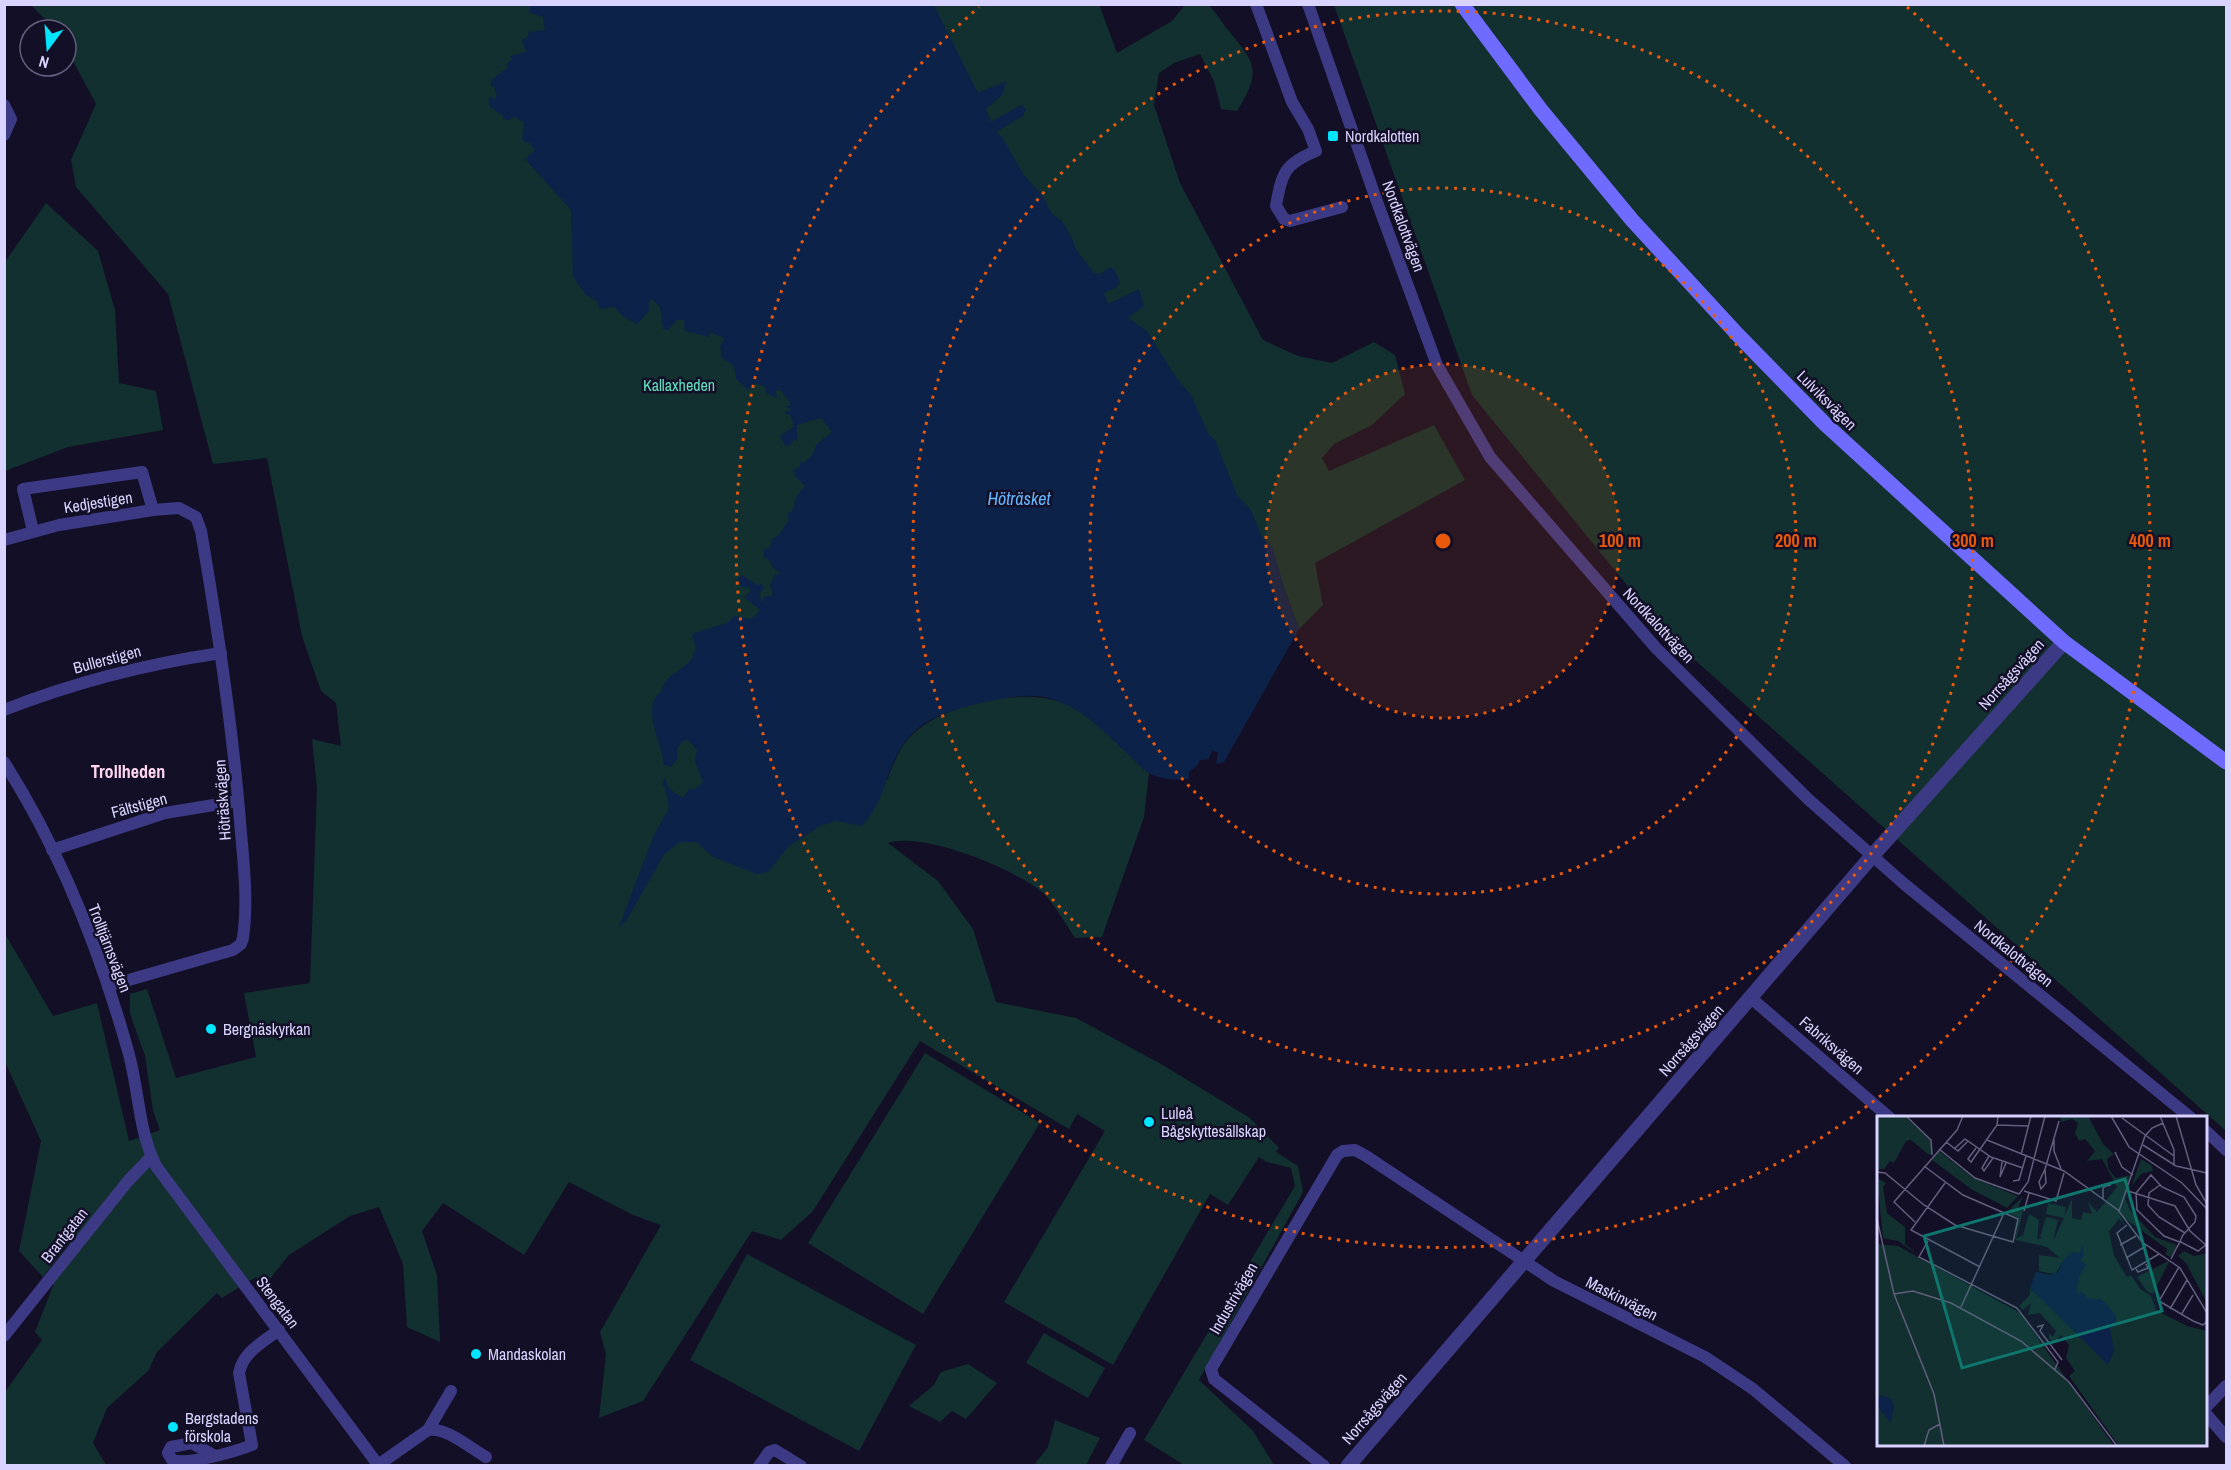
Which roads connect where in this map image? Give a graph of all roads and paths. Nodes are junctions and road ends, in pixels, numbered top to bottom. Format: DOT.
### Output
graph roads {
  1 [pos="1256,4"];
  2 [pos="1308,4"];
  3 [pos="1462,4"];
  4 [pos="6,107"];
  5 [pos="4,135"];
  6 [pos="1342,207"];
  7 [pos="153,510"];
  8 [pos="196,517"];
  9 [pos="33,531"];
  10 [pos="4,540"];
  11 [pos="2064,642"];
  12 [pos="221,653"];
  13 [pos="4,710"];
  14 [pos="4,762"];
  15 [pos="2226,762"];
  16 [pos="238,801"];
  17 [pos="52,850"];
  18 [pos="1872,856"];
  19 [pos="108,986"];
  20 [pos="1751,998"];
  21 [pos="1888,1116"];
  22 [pos="2189,1116"];
  23 [pos="2207,1133"];
  24 [pos="2226,1150"];
  25 [pos="152,1157"];
  26 [pos="1380,1165"];
  27 [pos="1524,1261"];
  28 [pos="279,1330"];
  29 [pos="4,1336"];
  30 [pos="2226,1386"];
  31 [pos="451,1391"];
  32 [pos="2207,1405"];
  33 [pos="2207,1416"];
  34 [pos="428,1430"];
  35 [pos="1130,1433"];
  36 [pos="2226,1437"];
  37 [pos="213,1455"];
  38 [pos="486,1457"];
  39 [pos="379,1465"];
  40 [pos="759,1466"];
  41 [pos="801,1466"];
  42 [pos="1111,1466"];
  43 [pos="1324,1466"];
  44 [pos="1348,1466"];
  45 [pos="1845,1466"];
  1 -- 6 [label="street"];
  2 -- 18 [label="street, Nordkalottvägen"];
  3 -- 11 [label="main road, Lulviksvägen"];
  4 -- 5 [label="street"];
  7 -- 8 [label="street, Kedjestigen"];
  7 -- 9 [label="street, Kedjestigen"];
  7 -- 9 [label="street"];
  8 -- 12 [label="street, Höträskvägen"];
  9 -- 10 [label="street, Kedjestigen"];
  11 -- 15 [label="main road, Lulviksvägen"];
  11 -- 18 [label="street, Norrsågsvägen"];
  12 -- 13 [label="street, Bullerstigen"];
  12 -- 16 [label="street, Höträskvägen"];
  14 -- 17 [label="street, Trolltjärnsvägen"];
  16 -- 17 [label="street, Fältstigen"];
  16 -- 19 [label="street, Höträskvägen"];
  17 -- 19 [label="street, Trolltjärnsvägen"];
  18 -- 20 [label="street, Norrsågsvägen"];
  18 -- 22 [label="street, Nordkalottvägen"];
  19 -- 25 [label="street, Trolltjärnsvägen"];
  20 -- 21 [label="street, Fabriksvägen"];
  20 -- 27 [label="street, Norrsågsvägen"];
  23 -- 24 [label="street"];
  25 -- 28 [label="street, Stengatan"];
  25 -- 29 [label="street, Brantgatan"];
  26 -- 27 [label="street, Maskinvägen"];
  26 -- 43 [label="street, Industrivägen"];
  27 -- 44 [label="street, Norrsågsvägen"];
  27 -- 45 [label="street, Maskinvägen"];
  28 -- 37 [label="street"];
  28 -- 39 [label="street, Stengatan"];
  30 -- 32 [label="street"];
  31 -- 34 [label="street"];
  33 -- 36 [label="street"];
  34 -- 38 [label="street"];
  34 -- 39 [label="street"];
  35 -- 42 [label="street"];
  40 -- 41 [label="street"];
}
